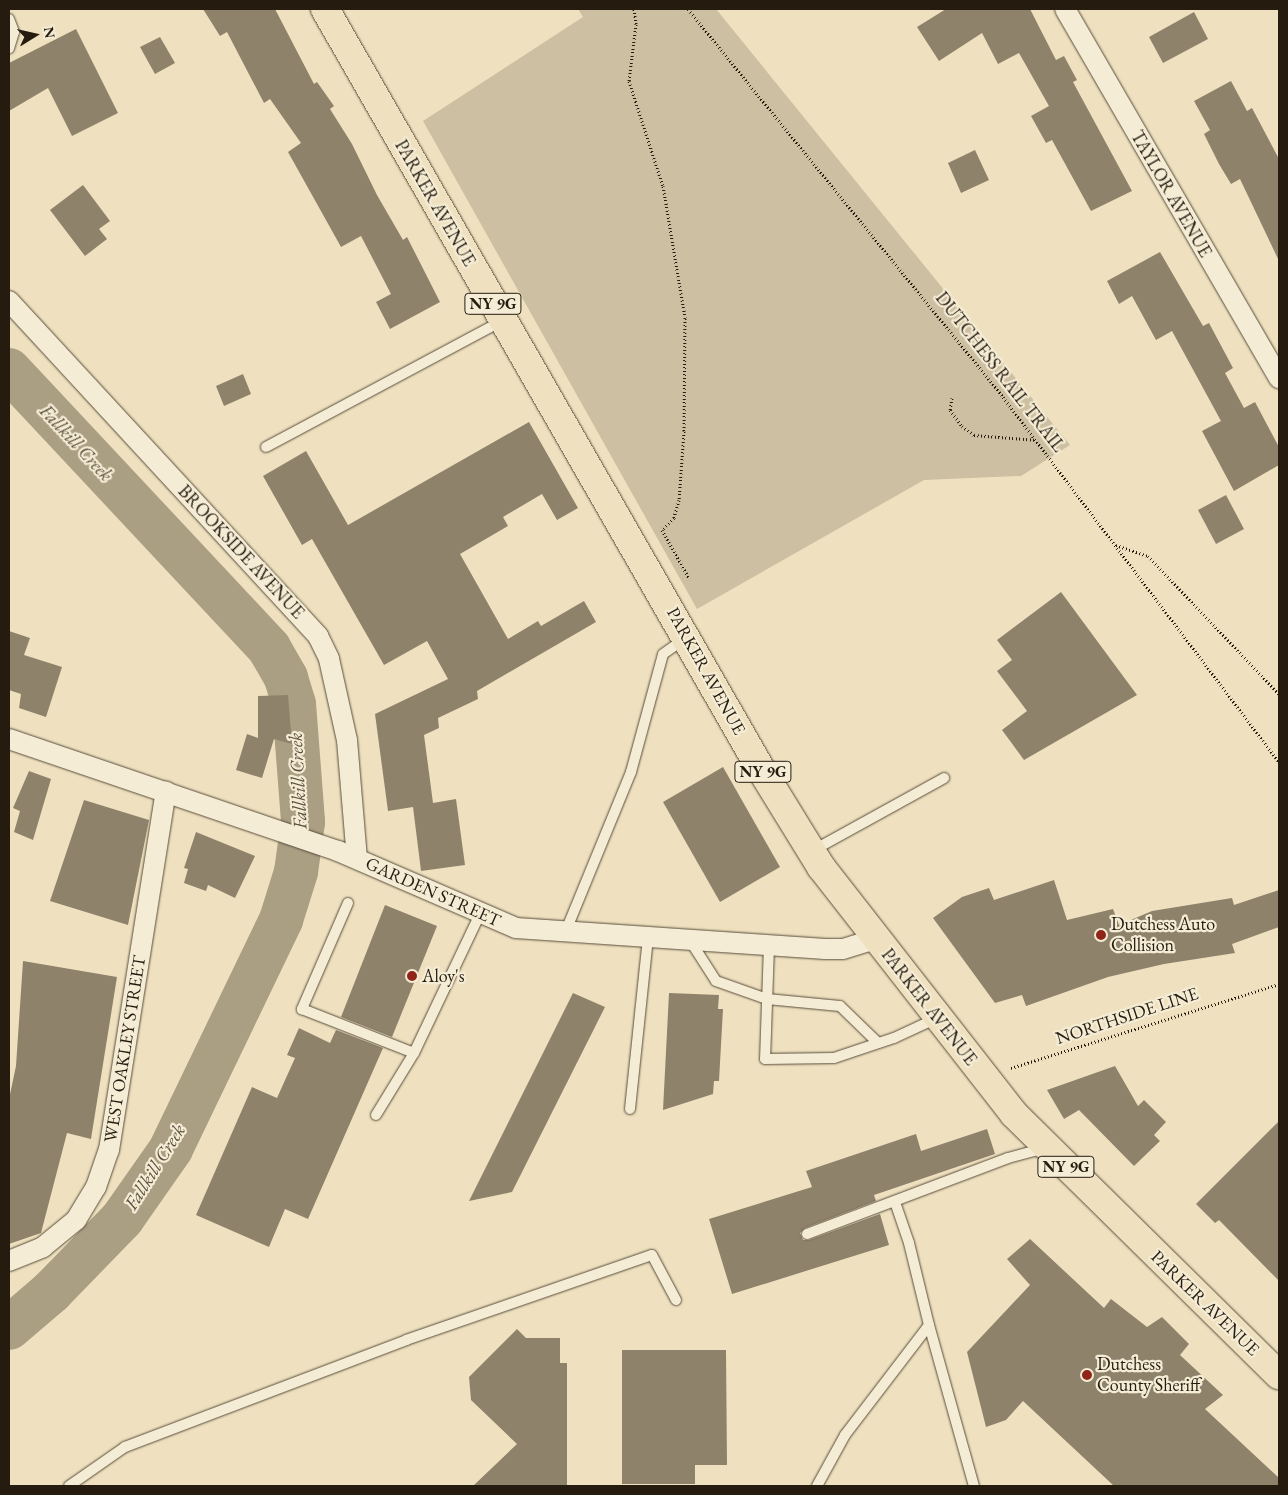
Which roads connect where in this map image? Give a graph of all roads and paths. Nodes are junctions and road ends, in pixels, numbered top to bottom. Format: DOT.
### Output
graph roads {
  1 [pos="325,9"];
  2 [pos="634,9"];
  3 [pos="688,9"];
  4 [pos="1065,9"];
  5 [pos="9,19"];
  6 [pos="9,48"];
  7 [pos="9,301"];
  8 [pos="503,320"];
  9 [pos="1279,378"];
  10 [pos="952,398"];
  11 [pos="1037,440"];
  12 [pos="266,447"];
  13 [pos="1115,545"];
  14 [pos="689,578"];
  15 [pos="687,638"];
  16 [pos="1279,694"];
  17 [pos="9,739"];
  18 [pos="1279,762"];
  19 [pos="944,778"];
  20 [pos="166,792"];
  21 [pos="811,851"];
  22 [pos="357,858"];
  23 [pos="348,903"];
  24 [pos="480,914"];
  25 [pos="565,933"];
  26 [pos="648,939"];
  27 [pos="875,939"];
  28 [pos="691,942"];
  29 [pos="769,946"];
  30 [pos="1279,984"];
  31 [pos="767,1000"];
  32 [pos="937,1018"];
  33 [pos="878,1043"];
  34 [pos="414,1054"];
  35 [pos="984,1077"];
  36 [pos="630,1109"];
  37 [pos="376,1115"];
  38 [pos="1046,1148"];
  39 [pos="896,1202"];
  40 [pos="807,1234"];
  41 [pos="9,1261"];
  42 [pos="676,1300"];
  43 [pos="929,1326"];
  44 [pos="1279,1375"];
  45 [pos="69,1486"];
  46 [pos="817,1486"];
  47 [pos="974,1486"];
  1 -- 8 [label="main road, PARKER AVENUE / NY 9G"];
  2 -- 14 [label="path"];
  3 -- 11 [label="path, DUTCHESS RAIL TRAIL"];
  4 -- 9 [label="street, TAYLOR AVENUE"];
  5 -- 6 [label="lane"];
  7 -- 22 [label="street, BROOKSIDE AVENUE"];
  8 -- 12 [label="lane"];
  8 -- 15 [label="main road, PARKER AVENUE / NY 9G"];
  10 -- 11 [label="path"];
  11 -- 13 [label="path, DUTCHESS RAIL TRAIL"];
  13 -- 16 [label="path"];
  13 -- 18 [label="path, DUTCHESS RAIL TRAIL"];
  15 -- 21 [label="main road, PARKER AVENUE / NY 9G"];
  15 -- 25 [label="lane"];
  17 -- 20 [label="street, GARDEN STREET"];
  19 -- 21 [label="lane"];
  20 -- 22 [label="street, GARDEN STREET"];
  20 -- 41 [label="street, WEST OAKLEY STREET"];
  21 -- 27 [label="main road, PARKER AVENUE / NY 9G"];
  22 -- 24 [label="street, GARDEN STREET"];
  23 -- 34 [label="lane"];
  24 -- 25 [label="street, GARDEN STREET"];
  24 -- 34 [label="lane"];
  25 -- 26 [label="street, GARDEN STREET"];
  26 -- 28 [label="street, GARDEN STREET"];
  26 -- 36 [label="lane"];
  27 -- 29 [label="street, GARDEN STREET"];
  27 -- 32 [label="main road, PARKER AVENUE / NY 9G"];
  28 -- 29 [label="street, GARDEN STREET"];
  28 -- 31 [label="lane"];
  29 -- 31 [label="lane"];
  30 -- 35 [label="path, NORTHSIDE LINE"];
  31 -- 33 [label="lane"];
  31 -- 33 [label="lane"];
  32 -- 33 [label="lane"];
  32 -- 35 [label="main road, PARKER AVENUE / NY 9G"];
  34 -- 37 [label="lane"];
  35 -- 38 [label="main road, PARKER AVENUE / NY 9G"];
  38 -- 39 [label="lane"];
  38 -- 44 [label="main road, PARKER AVENUE / NY 9G"];
  39 -- 40 [label="lane"];
  39 -- 43 [label="lane"];
  42 -- 45 [label="lane"];
  43 -- 46 [label="lane"];
  43 -- 47 [label="lane"];
}
